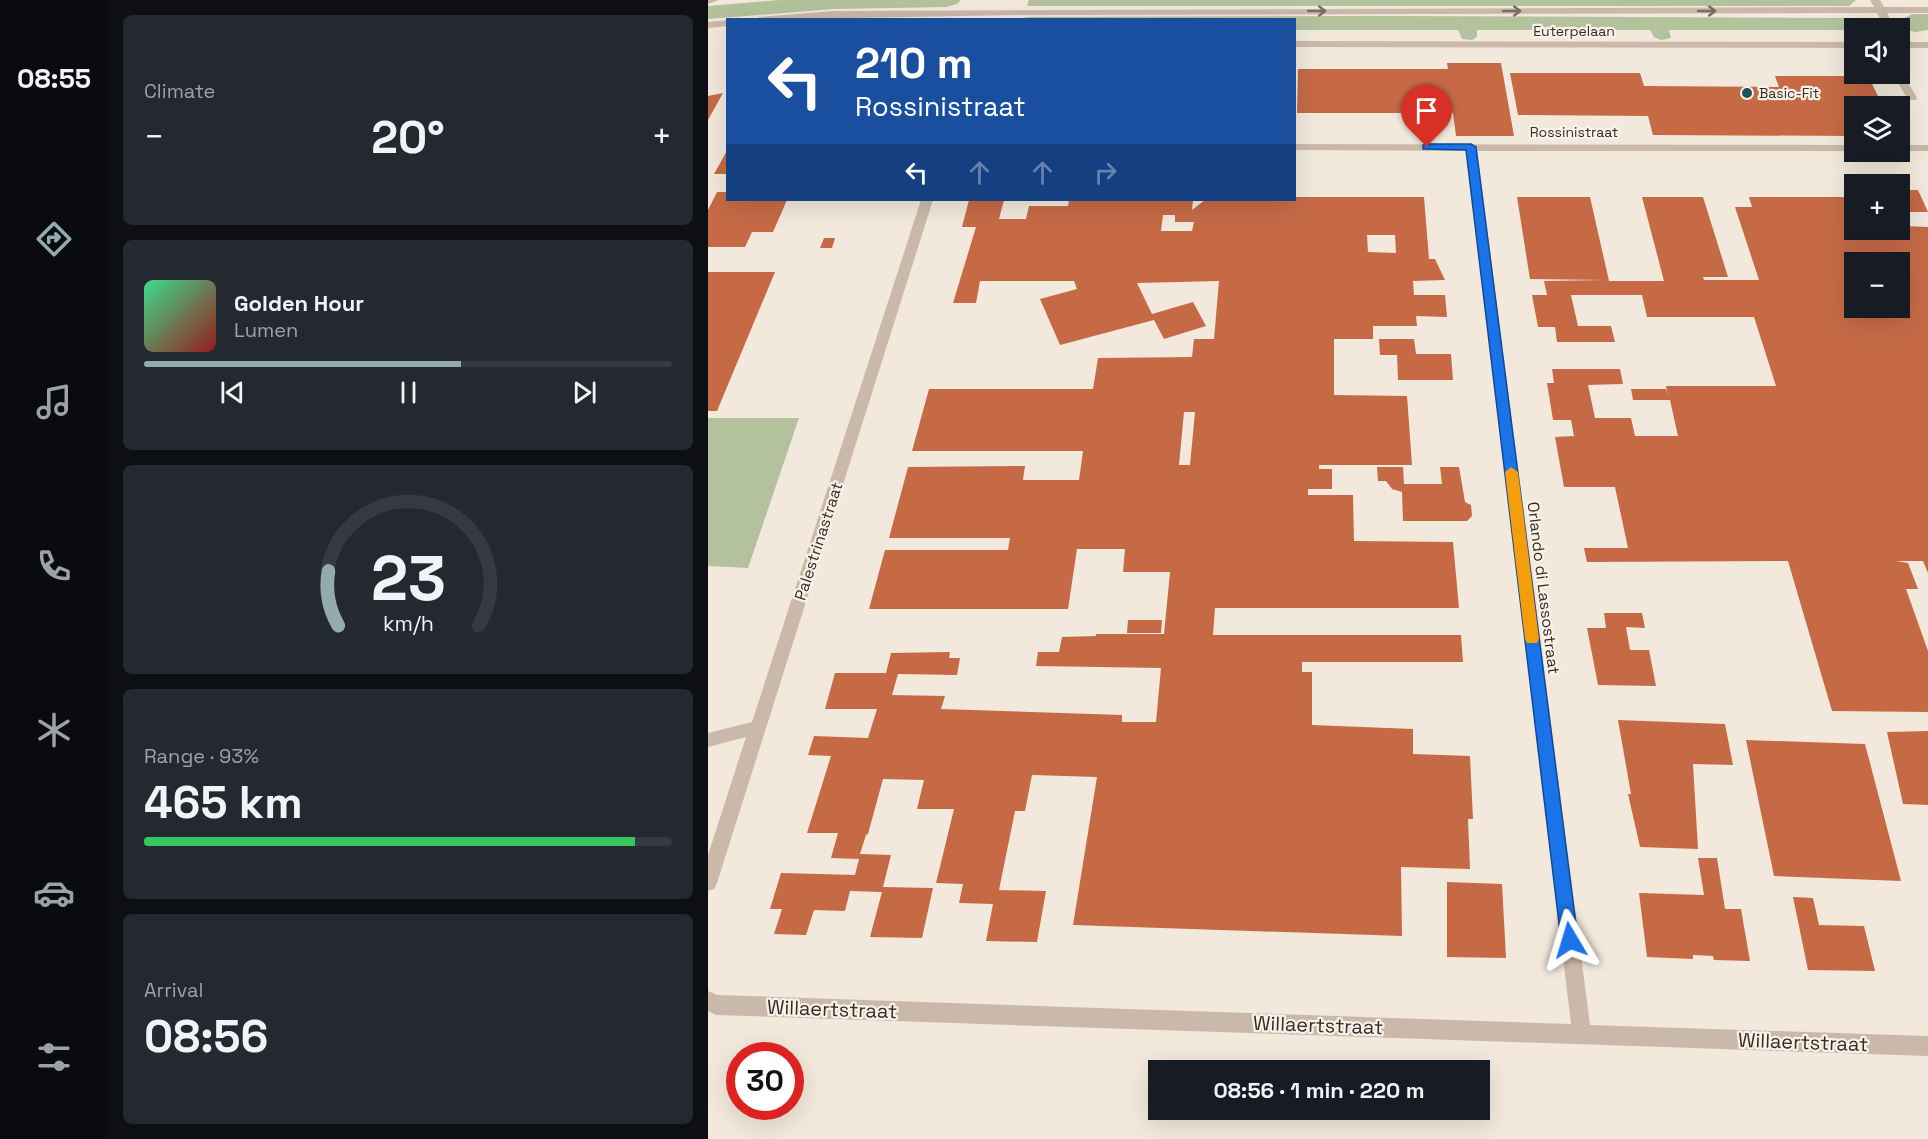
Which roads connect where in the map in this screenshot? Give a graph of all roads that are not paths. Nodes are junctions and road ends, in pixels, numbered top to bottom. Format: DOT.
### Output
graph roads {
  1 [pos="714,0"];
  2 [pos="989,0"];
  3 [pos="1875,0"];
  4 [pos="708,1"];
  5 [pos="1928,10"];
  6 [pos="1881,11"];
  7 [pos="985,16"];
  8 [pos="784,18"];
  9 [pos="1885,18"];
  10 [pos="726,23"];
  11 [pos="708,25"];
  12 [pos="1296,45"];
  13 [pos="1844,45"];
  14 [pos="1910,45"];
  15 [pos="1928,45"];
  16 [pos="1904,84"];
  17 [pos="1912,98"];
  18 [pos="1296,147"];
  19 [pos="1471,147"];
  20 [pos="1844,148"];
  21 [pos="1910,148"];
  22 [pos="1928,148"];
  23 [pos="927,201"];
  24 [pos="758,727"];
  25 [pos="708,740"];
  26 [pos="708,882"];
  27 [pos="708,1001"];
  28 [pos="1582,1034"];
  29 [pos="1928,1046"];
  1 -- 4 [label="street"];
  2 -- 7 [label="street"];
  3 -- 6 [label="street"];
  5 -- 6 [label="street, Euterpelaan"];
  7 -- 6 [label="street, Euterpelaan, one-way"];
  6 -- 9 [label="street"];
  7 -- 8 [label="street, Euterpelaan"];
  10 -- 11 [label="street"];
  12 -- 13 [label="street, Euterpelaan"];
  14 -- 15 [label="street"];
  16 -- 17 [label="street"];
  18 -- 19 [label="street, Rossinistraat"];
  19 -- 20 [label="street, Rossinistraat"];
  19 -- 28 [label="street, Orlando di Lassostraat"];
  21 -- 22 [label="street"];
  23 -- 24 [label="street, Palestrinastraat"];
  24 -- 25 [label="street"];
  24 -- 26 [label="street, Palestrinastraat"];
  27 -- 28 [label="street, Willaertstraat"];
  28 -- 29 [label="street, Willaertstraat"];
}
